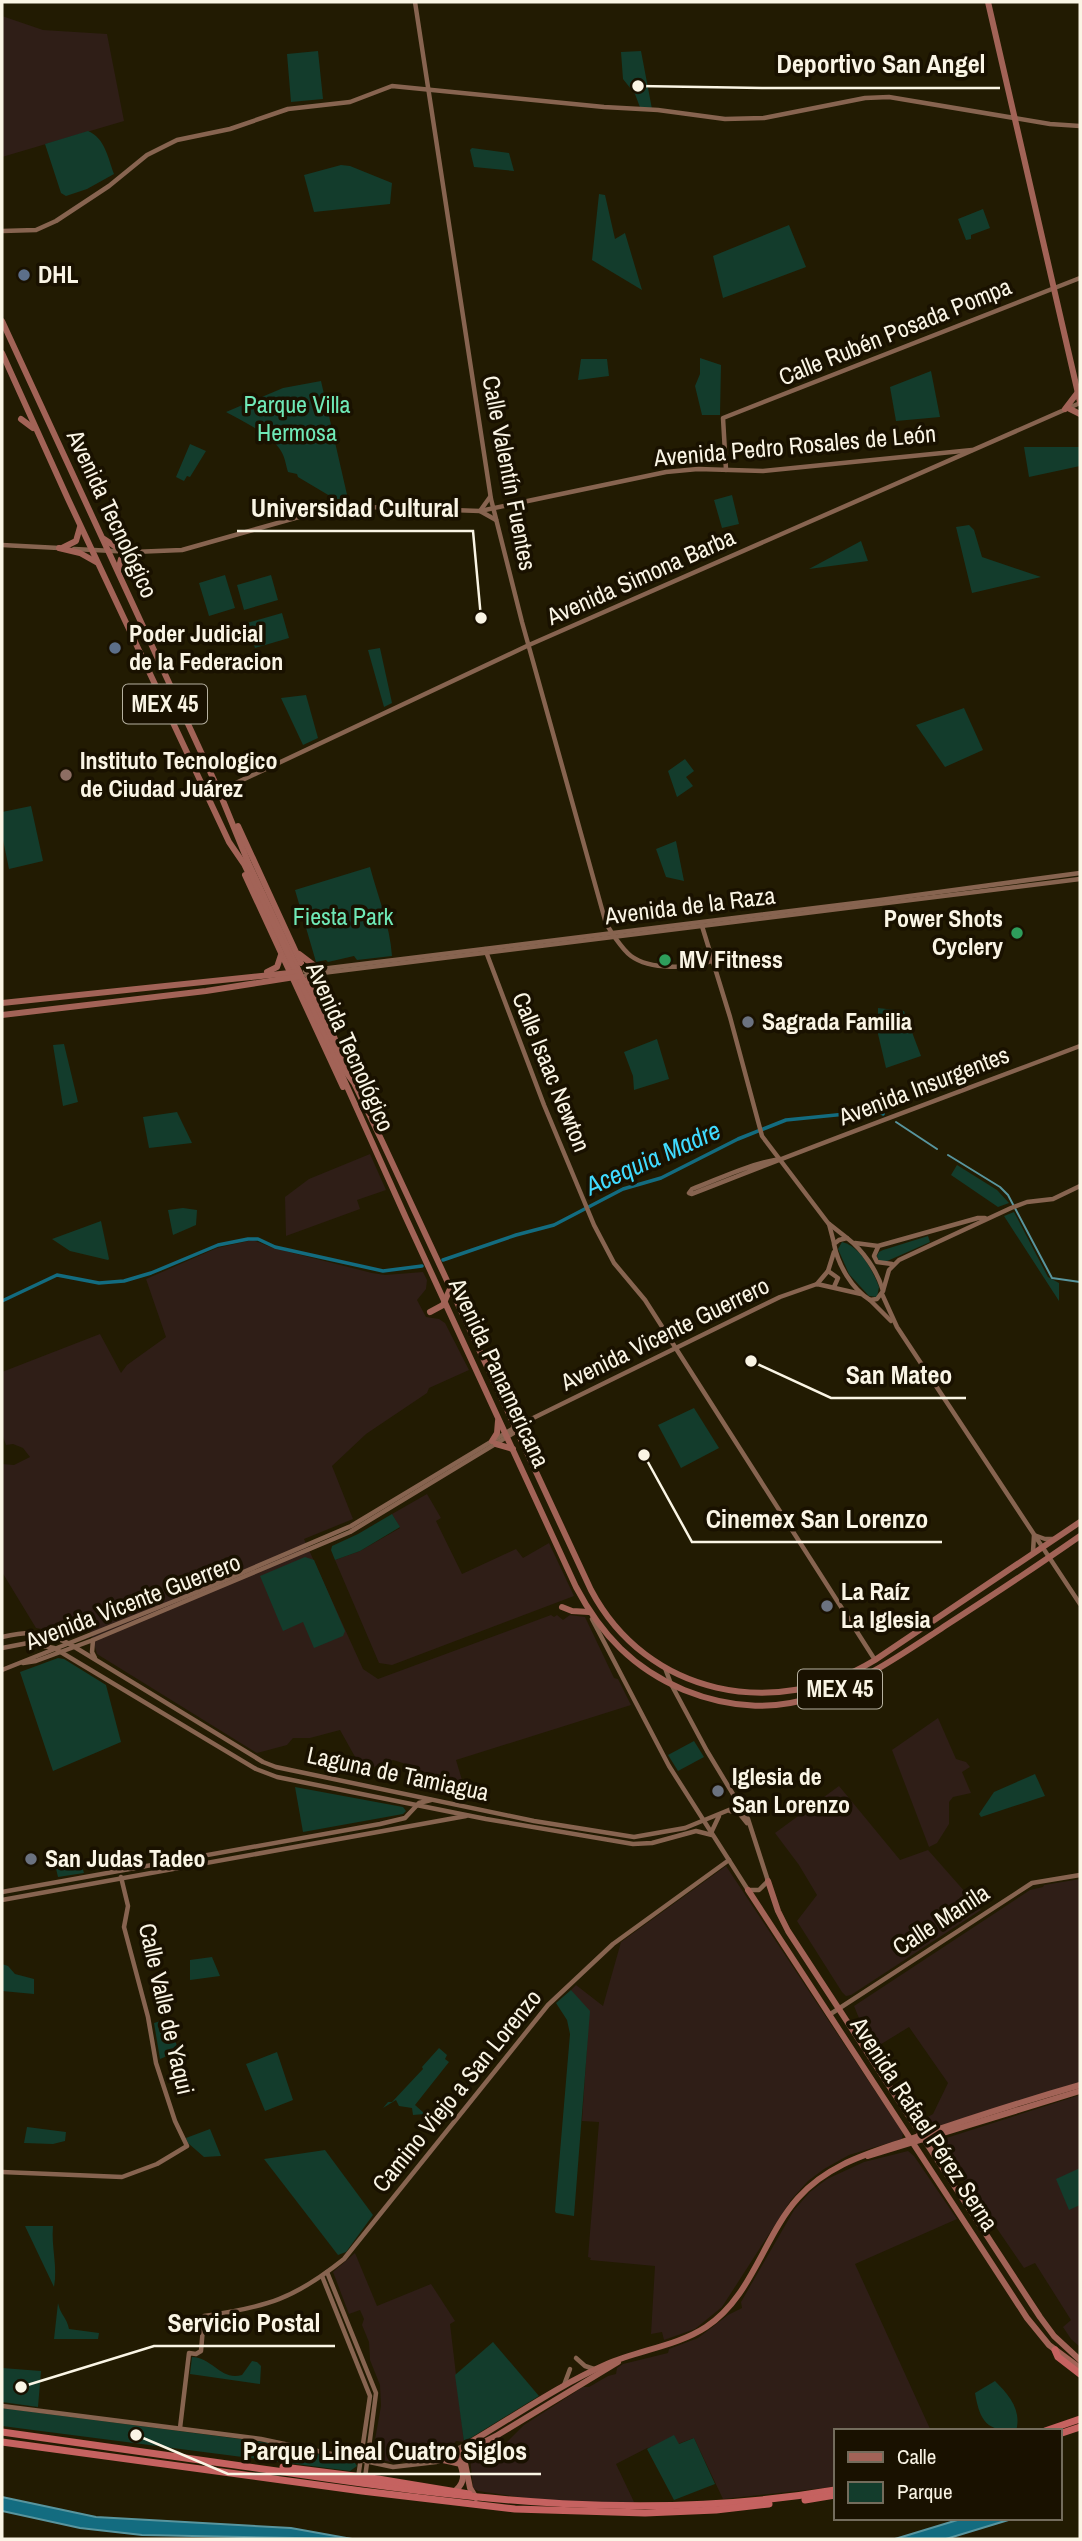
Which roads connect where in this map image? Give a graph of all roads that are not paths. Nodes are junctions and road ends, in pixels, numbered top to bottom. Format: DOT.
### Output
graph roads {
  1 [pos="415,2"];
  2 [pos="988,2"];
  3 [pos="429,89"];
  4 [pos="1014,117"];
  5 [pos="1080,126"];
  6 [pos="2,231"];
  7 [pos="1080,278"];
  8 [pos="1055,287"];
  9 [pos="2,321"];
  10 [pos="2,353"];
  11 [pos="1078,391"];
  12 [pos="35,393"];
  13 [pos="22,398"];
  14 [pos="1080,403"];
  15 [pos="42,408"];
  16 [pos="1067,409"];
  17 [pos="1080,414"];
  18 [pos="30,418"];
  19 [pos="21,419"];
  20 [pos="50,426"];
  21 [pos="36,430"];
  22 [pos="972,450"];
  23 [pos="726,470"];
  24 [pos="491,498"];
  25 [pos="502,508"];
  26 [pos="494,509"];
  27 [pos="480,511"];
  28 [pos="496,520"];
  29 [pos="80,525"];
  30 [pos="102,538"];
  31 [pos="2,545"];
  32 [pos="59,548"];
  33 [pos="93,550"];
  34 [pos="108,551"];
  35 [pos="133,552"];
  36 [pos="99,563"];
  37 [pos="118,571"];
  38 [pos="116,598"];
  39 [pos="149,639"];
  40 [pos="529,645"];
  41 [pos="143,658"];
  42 [pos="158,659"];
  43 [pos="205,791"];
  44 [pos="219,791"];
  45 [pos="224,803"];
  46 [pos="213,808"];
  47 [pos="239,857"];
  48 [pos="246,863"];
  49 [pos="1080,873"];
  50 [pos="1080,879"];
  51 [pos="605,920"];
  52 [pos="702,925"];
  53 [pos="611,933"];
  54 [pos="601,935"];
  55 [pos="617,938"];
  56 [pos="295,949"];
  57 [pos="486,951"];
  58 [pos="281,953"];
  59 [pos="712,961"];
  60 [pos="301,964"];
  61 [pos="318,972"];
  62 [pos="263,975"];
  63 [pos="307,975"];
  64 [pos="293,979"];
  65 [pos="269,982"];
  66 [pos="161,986"];
  67 [pos="144,988"];
  68 [pos="313,989"];
  69 [pos="157,997"];
  70 [pos="52,998"];
  71 [pos="141,999"];
  72 [pos="2,1003"];
  73 [pos="47,1011"];
  74 [pos="2,1015"];
  75 [pos="1080,1046"];
  76 [pos="344,1073"];
  77 [pos="354,1083"];
  78 [pos="367,1132"];
  79 [pos="382,1141"];
  80 [pos="375,1150"];
  81 [pos="779,1159"];
  82 [pos="1080,1186"];
  83 [pos="691,1192"];
  84 [pos="406,1194"];
  85 [pos="397,1197"];
  86 [pos="986,1218"];
  87 [pos="828,1223"];
  88 [pos="928,1232"];
  89 [pos="847,1238"];
  90 [pos="853,1243"];
  91 [pos="935,1243"];
  92 [pos="834,1246"];
  93 [pos="878,1246"];
  94 [pos="894,1264"];
  95 [pos="828,1271"];
  96 [pos="817,1284"];
  97 [pos="834,1287"];
  98 [pos="450,1289"];
  99 [pos="882,1292"];
  100 [pos="861,1294"];
  101 [pos="870,1300"];
  102 [pos="445,1303"];
  103 [pos="461,1311"];
  104 [pos="430,1312"];
  105 [pos="450,1314"];
  106 [pos="897,1327"];
  107 [pos="676,1349"];
  108 [pos="506,1410"];
  109 [pos="497,1416"];
  110 [pos="527,1423"];
  111 [pos="516,1429"];
  112 [pos="507,1435"];
  113 [pos="494,1443"];
  114 [pos="523,1444"];
  115 [pos="513,1449"];
  116 [pos="1080,1522"];
  117 [pos="1034,1535"];
  118 [pos="1080,1536"];
  119 [pos="1056,1539"];
  120 [pos="1043,1548"];
  121 [pos="1031,1556"];
  122 [pos="1049,1557"];
  123 [pos="588,1583"];
  124 [pos="576,1587"];
  125 [pos="1080,1604"];
  126 [pos="562,1607"];
  127 [pos="589,1612"];
  128 [pos="2,1637"];
  129 [pos="93,1640"];
  130 [pos="28,1643"];
  131 [pos="68,1643"];
  132 [pos="75,1647"];
  133 [pos="2,1648"];
  134 [pos="54,1648"];
  135 [pos="61,1653"];
  136 [pos="887,1653"];
  137 [pos="32,1657"];
  138 [pos="96,1659"];
  139 [pos="875,1660"];
  140 [pos="22,1663"];
  141 [pos="890,1664"];
  142 [pos="665,1668"];
  143 [pos="2,1670"];
  144 [pos="873,1673"];
  145 [pos="671,1684"];
  146 [pos="445,1801"];
  147 [pos="741,1805"];
  148 [pos="415,1807"];
  149 [pos="730,1811"];
  150 [pos="471,1815"];
  151 [pos="720,1815"];
  152 [pos="704,1821"];
  153 [pos="357,1828"];
  154 [pos="752,1830"];
  155 [pos="712,1834"];
  156 [pos="358,1835"];
  157 [pos="729,1860"];
  158 [pos="1080,1875"];
  159 [pos="121,1877"];
  160 [pos="62,1881"];
  161 [pos="768,1881"];
  162 [pos="43,1884"];
  163 [pos="63,1888"];
  164 [pos="748,1890"];
  165 [pos="2,1892"];
  166 [pos="43,1892"];
  167 [pos="2,1900"];
  168 [pos="838,2010"];
  169 [pos="829,2015"];
  170 [pos="1080,2085"];
  171 [pos="1080,2091"];
  172 [pos="1034,2102"];
  173 [pos="967,2122"];
  174 [pos="904,2128"];
  175 [pos="915,2128"];
  176 [pos="933,2131"];
  177 [pos="921,2138"];
  178 [pos="912,2141"];
  179 [pos="897,2143"];
  180 [pos="861,2156"];
  181 [pos="2,2172"];
  182 [pos="325,2274"];
  183 [pos="358,2346"];
  184 [pos="351,2348"];
  185 [pos="1055,2350"];
  186 [pos="576,2358"];
  187 [pos="619,2361"];
  188 [pos="1079,2364"];
  189 [pos="570,2369"];
  190 [pos="595,2370"];
  191 [pos="1080,2374"];
  192 [pos="562,2387"];
  193 [pos="2,2406"];
  194 [pos="1080,2418"];
  195 [pos="1080,2427"];
  196 [pos="180,2428"];
  197 [pos="1050,2429"];
  198 [pos="2,2432"];
  199 [pos="1061,2433"];
  200 [pos="2,2442"];
  201 [pos="473,2445"];
  202 [pos="460,2454"];
  203 [pos="444,2457"];
  204 [pos="361,2460"];
  205 [pos="367,2462"];
  206 [pos="379,2464"];
  207 [pos="463,2464"];
  208 [pos="236,2465"];
  209 [pos="346,2474"];
  210 [pos="379,2479"];
  211 [pos="362,2480"];
  212 [pos="322,2484"];
  213 [pos="344,2484"];
  214 [pos="377,2488"];
  215 [pos="834,2490"];
  216 [pos="459,2494"];
  217 [pos="834,2496"];
  218 [pos="425,2498"];
  219 [pos="474,2498"];
  1 -- 3 [label="street, Calle Valentín Fuentes"];
  2 -- 4 [label="main road"];
  3 -- 4 [label="street"];
  3 -- 6 [label="street"];
  3 -- 24 [label="street, Calle Valentín Fuentes"];
  4 -- 5 [label="street"];
  4 -- 8 [label="main road"];
  7 -- 8 [label="street, Calle Rubén Posada Pompa"];
  8 -- 11 [label="main road"];
  8 -- 23 [label="street, Calle Rubén Posada Pompa"];
  9 -- 12 [label="main road, Avenida Tecnológico / MEX 45"];
  10 -- 13 [label="main road, Avenida Tecnológico / MEX 45"];
  11 -- 14 [label="main road"];
  11 -- 16 [label="main road"];
  12 -- 13 [label="main road"];
  12 -- 15 [label="main road, Avenida Tecnológico / MEX 45"];
  13 -- 18 [label="main road, Avenida Tecnológico / MEX 45"];
  14 -- 16 [label="street, Avenida Simona Barba"];
  15 -- 18 [label="main road"];
  15 -- 20 [label="main road, Avenida Tecnológico / MEX 45"];
  16 -- 17 [label="main road"];
  16 -- 22 [label="street, Avenida Simona Barba"];
  18 -- 21 [label="main road, Avenida Tecnológico / MEX 45"];
  19 -- 21 [label="main road"];
  20 -- 21 [label="main road"];
  20 -- 30 [label="main road, Avenida Tecnológico / MEX 45"];
  21 -- 29 [label="main road, Avenida Tecnológico / MEX 45"];
  22 -- 23 [label="street, Avenida Pedro Rosales de León"];
  22 -- 40 [label="street, Avenida Simona Barba"];
  23 -- 25 [label="street, Avenida Pedro Rosales de León"];
  24 -- 25 [label="street"];
  24 -- 26 [label="street, Calle Valentín Fuentes"];
  24 -- 27 [label="street"];
  25 -- 26 [label="street, Avenida Pedro Rosales de León"];
  26 -- 27 [label="street, Avenida Pedro Rosales de León"];
  26 -- 28 [label="street, Calle Valentín Fuentes"];
  27 -- 28 [label="street"];
  27 -- 35 [label="street, Avenida Pedro Rosales de León"];
  28 -- 40 [label="street, Calle Valentín Fuentes"];
  29 -- 32 [label="main road"];
  29 -- 33 [label="main road, Avenida Tecnológico / MEX 45"];
  30 -- 34 [label="main road, Avenida Tecnológico / MEX 45"];
  30 -- 35 [label="main road"];
  31 -- 32 [label="street, Avenida Pedro Rosales de León"];
  32 -- 33 [label="street, Avenida Pedro Rosales de León"];
  32 -- 36 [label="main road"];
  33 -- 34 [label="street, Avenida Pedro Rosales de León"];
  33 -- 36 [label="main road, Avenida Tecnológico / MEX 45"];
  34 -- 35 [label="street, Avenida Pedro Rosales de León"];
  34 -- 37 [label="main road, Avenida Tecnológico / MEX 45"];
  35 -- 37 [label="main road"];
  36 -- 38 [label="main road, Avenida Tecnológico / MEX 45"];
  37 -- 39 [label="main road, Avenida Tecnológico / MEX 45"];
  38 -- 39 [label="main road"];
  38 -- 41 [label="main road, Avenida Tecnológico / MEX 45"];
  39 -- 42 [label="main road, Avenida Tecnológico / MEX 45"];
  40 -- 44 [label="street, Avenida Simona Barba"];
  40 -- 51 [label="street, Calle Valentín Fuentes"];
  41 -- 42 [label="main road"];
  41 -- 43 [label="main road, Avenida Tecnológico / MEX 45"];
  42 -- 44 [label="main road, Avenida Tecnológico / MEX 45"];
  43 -- 44 [label="main road"];
  43 -- 46 [label="main road, Avenida Tecnológico / MEX 45"];
  44 -- 45 [label="main road, Avenida Tecnológico / MEX 45"];
  44 -- 56 [label="main road"];
  45 -- 46 [label="main road"];
  45 -- 48 [label="main road, Avenida Tecnológico / MEX 45"];
  46 -- 47 [label="main road, Avenida Tecnológico / MEX 45"];
  47 -- 48 [label="main road, Avenida Tecnológico / MEX 45"];
  47 -- 58 [label="main road"];
  48 -- 76 [label="main road, Avenida Tecnológico / MEX 45"];
  49 -- 52 [label="street, Avenida de la Raza"];
  50 -- 52 [label="street, Avenida de la Raza"];
  51 -- 53 [label="street, Calle Valentín Fuentes"];
  51 -- 54 [label="street"];
  52 -- 53 [label="street, Avenida de la Raza"];
  52 -- 55 [label="street, Avenida de la Raza"];
  52 -- 59 [label="street"];
  53 -- 54 [label="street, Avenida de la Raza"];
  53 -- 55 [label="street, Calle Valentín Fuentes"];
  54 -- 57 [label="street, Avenida de la Raza"];
  55 -- 57 [label="street, Avenida de la Raza"];
  55 -- 59 [label="street, Calle Valentín Fuentes"];
  56 -- 60 [label="main road"];
  56 -- 61 [label="main road"];
  57 -- 61 [label="street, Avenida de la Raza"];
  57 -- 107 [label="street, Calle Isaac Newton"];
  58 -- 62 [label="main road"];
  58 -- 64 [label="main road"];
  59 -- 81 [label="street"];
  60 -- 63 [label="main road"];
  60 -- 64 [label="main road"];
  61 -- 63 [label="street, Avenida de la Raza"];
  61 -- 68 [label="main road"];
  62 -- 64 [label="main road"];
  62 -- 66 [label="main road"];
  63 -- 64 [label="main road"];
  63 -- 68 [label="main road"];
  64 -- 65 [label="main road"];
  64 -- 65 [label="main road"];
  64 -- 78 [label="main road"];
  65 -- 69 [label="main road"];
  66 -- 67 [label="main road"];
  66 -- 69 [label="main road"];
  67 -- 70 [label="main road"];
  67 -- 71 [label="main road"];
  68 -- 77 [label="main road"];
  69 -- 71 [label="main road"];
  70 -- 72 [label="main road"];
  70 -- 73 [label="main road"];
  71 -- 73 [label="main road"];
  73 -- 74 [label="main road"];
  75 -- 81 [label="street, Avenida Insurgentes"];
  76 -- 77 [label="main road, Avenida Tecnológico / MEX 45"];
  76 -- 78 [label="main road, Avenida Tecnológico / MEX 45"];
  77 -- 79 [label="main road, Avenida Tecnológico / MEX 45"];
  78 -- 80 [label="main road, Avenida Tecnológico / MEX 45"];
  79 -- 84 [label="main road, Avenida Panamericana / MEX 45"];
  80 -- 85 [label="main road, Avenida Panamericana / MEX 45"];
  81 -- 83 [label="street, Avenida Insurgentes"];
  81 -- 87 [label="street"];
  82 -- 86 [label="street"];
  84 -- 85 [label="main road"];
  84 -- 98 [label="main road, Avenida Panamericana / MEX 45"];
  85 -- 102 [label="main road, Avenida Panamericana / MEX 45"];
  86 -- 88 [label="street"];
  86 -- 91 [label="street"];
  87 -- 89 [label="street"];
  87 -- 92 [label="street"];
  88 -- 91 [label="street"];
  88 -- 93 [label="street"];
  89 -- 90 [label="street"];
  89 -- 92 [label="street"];
  90 -- 93 [label="street"];
  90 -- 99 [label="street"];
  91 -- 94 [label="street"];
  92 -- 95 [label="street"];
  92 -- 100 [label="street"];
  93 -- 94 [label="street"];
  94 -- 99 [label="street"];
  95 -- 96 [label="street"];
  95 -- 97 [label="street"];
  96 -- 97 [label="street"];
  96 -- 107 [label="street, Avenida Vicente Guerrero"];
  97 -- 100 [label="street"];
  98 -- 102 [label="main road"];
  98 -- 103 [label="main road, Avenida Panamericana / MEX 45"];
  99 -- 101 [label="street"];
  99 -- 106 [label="street"];
  100 -- 101 [label="street"];
  101 -- 106 [label="street"];
  102 -- 104 [label="main road"];
  102 -- 105 [label="main road, Avenida Panamericana / MEX 45"];
  103 -- 105 [label="main road"];
  103 -- 108 [label="main road, Avenida Panamericana / MEX 45"];
  105 -- 109 [label="main road, Avenida Panamericana / MEX 45"];
  106 -- 117 [label="street"];
  107 -- 110 [label="street, Avenida Vicente Guerrero"];
  107 -- 139 [label="street, Calle Isaac Newton"];
  108 -- 110 [label="main road"];
  108 -- 111 [label="main road, Avenida Panamericana / MEX 45"];
  109 -- 112 [label="main road, Avenida Panamericana / MEX 45"];
  109 -- 113 [label="main road"];
  110 -- 111 [label="street, Avenida Vicente Guerrero"];
  110 -- 114 [label="main road"];
  111 -- 112 [label="street, Avenida Vicente Guerrero"];
  111 -- 114 [label="main road, Avenida Panamericana / MEX 45"];
  112 -- 113 [label="street, Avenida Vicente Guerrero"];
  112 -- 115 [label="main road, Avenida Panamericana / MEX 45"];
  113 -- 115 [label="main road"];
  113 -- 129 [label="street, Avenida Vicente Guerrero"];
  113 -- 131 [label="street, Avenida Vicente Guerrero"];
  114 -- 123 [label="main road, Avenida Panamericana / MEX 45"];
  115 -- 124 [label="main road, Avenida Panamericana / MEX 45"];
  116 -- 119 [label="main road, MEX 45"];
  117 -- 119 [label="street"];
  117 -- 120 [label="street"];
  117 -- 121 [label="street"];
  118 -- 122 [label="main road, MEX 45"];
  119 -- 120 [label="main road, MEX 45"];
  120 -- 121 [label="main road, MEX 45"];
  120 -- 122 [label="street"];
  121 -- 136 [label="main road, MEX 45"];
  122 -- 125 [label="street"];
  122 -- 141 [label="main road, MEX 45"];
  123 -- 124 [label="main road"];
  123 -- 142 [label="main road, Avenida Panamericana / MEX 45"];
  124 -- 127 [label="main road, Avenida Panamericana / MEX 45"];
  126 -- 127 [label="main road"];
  127 -- 145 [label="main road, MEX 45"];
  127 -- 152 [label="street, MEX 45"];
  128 -- 131 [label="street, Laguna de Tamiagua"];
  129 -- 132 [label="street, Avenida Vicente Guerrero"];
  129 -- 138 [label="street"];
  130 -- 133 [label="street"];
  130 -- 134 [label="street"];
  130 -- 137 [label="street"];
  131 -- 132 [label="street, Laguna de Tamiagua"];
  131 -- 134 [label="street, Avenida Vicente Guerrero"];
  132 -- 135 [label="street, Avenida Vicente Guerrero"];
  132 -- 138 [label="street, Laguna de Tamiagua"];
  134 -- 135 [label="street, Laguna de Tamiagua"];
  134 -- 137 [label="street, Avenida Vicente Guerrero"];
  135 -- 140 [label="street, Avenida Vicente Guerrero"];
  135 -- 148 [label="street, Laguna de Tamiagua"];
  136 -- 139 [label="main road, MEX 45"];
  136 -- 141 [label="main road"];
  137 -- 140 [label="street, Avenida Vicente Guerrero"];
  138 -- 146 [label="street, Laguna de Tamiagua"];
  139 -- 142 [label="main road, MEX 45"];
  139 -- 144 [label="main road"];
  140 -- 143 [label="street"];
  141 -- 144 [label="main road, MEX 45"];
  142 -- 145 [label="street, MEX 45"];
  144 -- 145 [label="main road, MEX 45"];
  145 -- 147 [label="street, MEX 45"];
  146 -- 148 [label="street"];
  146 -- 152 [label="street, Laguna de Tamiagua"];
  147 -- 149 [label="street, Laguna de Tamiagua"];
  147 -- 154 [label="street, MEX 45"];
  148 -- 150 [label="street, Laguna de Tamiagua"];
  148 -- 153 [label="street"];
  149 -- 151 [label="street, Laguna de Tamiagua"];
  149 -- 154 [label="street"];
  150 -- 155 [label="street, Laguna de Tamiagua"];
  150 -- 156 [label="street"];
  151 -- 152 [label="street, Laguna de Tamiagua"];
  151 -- 155 [label="street"];
  152 -- 155 [label="street, MEX 45"];
  153 -- 156 [label="street"];
  153 -- 160 [label="street"];
  154 -- 161 [label="street, MEX 45"];
  155 -- 157 [label="street, MEX 45"];
  156 -- 159 [label="street"];
  157 -- 164 [label="street, MEX 45"];
  157 -- 182 [label="street, Camino Viejo a San Lorenzo"];
  158 -- 168 [label="street, Calle Manila"];
  159 -- 163 [label="street"];
  159 -- 181 [label="street, Calle Valle de Yaqui"];
  160 -- 162 [label="street"];
  160 -- 163 [label="street"];
  161 -- 164 [label="street"];
  161 -- 168 [label="main road, Avenida Rafael Pérez Serna / MEX 45"];
  162 -- 165 [label="street"];
  162 -- 166 [label="street"];
  163 -- 166 [label="street"];
  164 -- 169 [label="main road, Avenida Rafael Pérez Serna / MEX 45"];
  166 -- 167 [label="street"];
  168 -- 169 [label="street, Calle Manila"];
  168 -- 175 [label="main road, Avenida Rafael Pérez Serna / MEX 45"];
  169 -- 174 [label="main road, Avenida Rafael Pérez Serna / MEX 45"];
  170 -- 172 [label="main road"];
  171 -- 172 [label="main road"];
  172 -- 173 [label="main road"];
  173 -- 176 [label="main road"];
  173 -- 177 [label="main road"];
  174 -- 178 [label="main road, Avenida Rafael Pérez Serna / MEX 45"];
  174 -- 179 [label="main road"];
  175 -- 176 [label="main road"];
  175 -- 177 [label="main road, Avenida Rafael Pérez Serna / MEX 45"];
  176 -- 177 [label="main road"];
  177 -- 178 [label="main road"];
  177 -- 188 [label="main road, Avenida Rafael Pérez Serna / MEX 45"];
  178 -- 179 [label="main road"];
  178 -- 180 [label="main road"];
  178 -- 185 [label="main road, Avenida Rafael Pérez Serna / MEX 45"];
  179 -- 180 [label="main road"];
  180 -- 187 [label="main road"];
  182 -- 183 [label="street"];
  182 -- 184 [label="street"];
  182 -- 196 [label="street, Camino Viejo a San Lorenzo"];
  183 -- 184 [label="street"];
  183 -- 205 [label="street"];
  184 -- 204 [label="street"];
  185 -- 188 [label="main road, Avenida Rafael Pérez Serna / MEX 45"];
  185 -- 191 [label="highway"];
  186 -- 190 [label="street"];
  187 -- 190 [label="main road"];
  187 -- 201 [label="main road"];
  189 -- 192 [label="street"];
  190 -- 192 [label="main road"];
  192 -- 201 [label="main road"];
  193 -- 196 [label="street"];
  194 -- 197 [label="highway"];
  195 -- 199 [label="highway"];
  196 -- 204 [label="street"];
  198 -- 208 [label="highway"];
  200 -- 212 [label="highway"];
  201 -- 202 [label="main road"];
  201 -- 203 [label="street"];
  201 -- 207 [label="main road"];
  202 -- 203 [label="street"];
  202 -- 207 [label="main road"];
  203 -- 206 [label="street"];
  203 -- 207 [label="main road"];
  204 -- 205 [label="street"];
  204 -- 211 [label="street"];
  205 -- 206 [label="street"];
  205 -- 211 [label="street"];
  206 -- 211 [label="street"];
  207 -- 216 [label="main road"];
  207 -- 219 [label="main road"];
  208 -- 209 [label="highway"];
  208 -- 216 [label="highway"];
  209 -- 211 [label="highway"];
  209 -- 213 [label="highway"];
  210 -- 211 [label="highway"];
  210 -- 214 [label="highway"];
  210 -- 216 [label="highway"];
  211 -- 213 [label="highway"];
  211 -- 214 [label="highway"];
  212 -- 213 [label="highway"];
  212 -- 218 [label="highway"];
  214 -- 218 [label="highway"];
  215 -- 219 [label="highway"];
  216 -- 219 [label="highway"];
  217 -- 218 [label="highway"];
}
